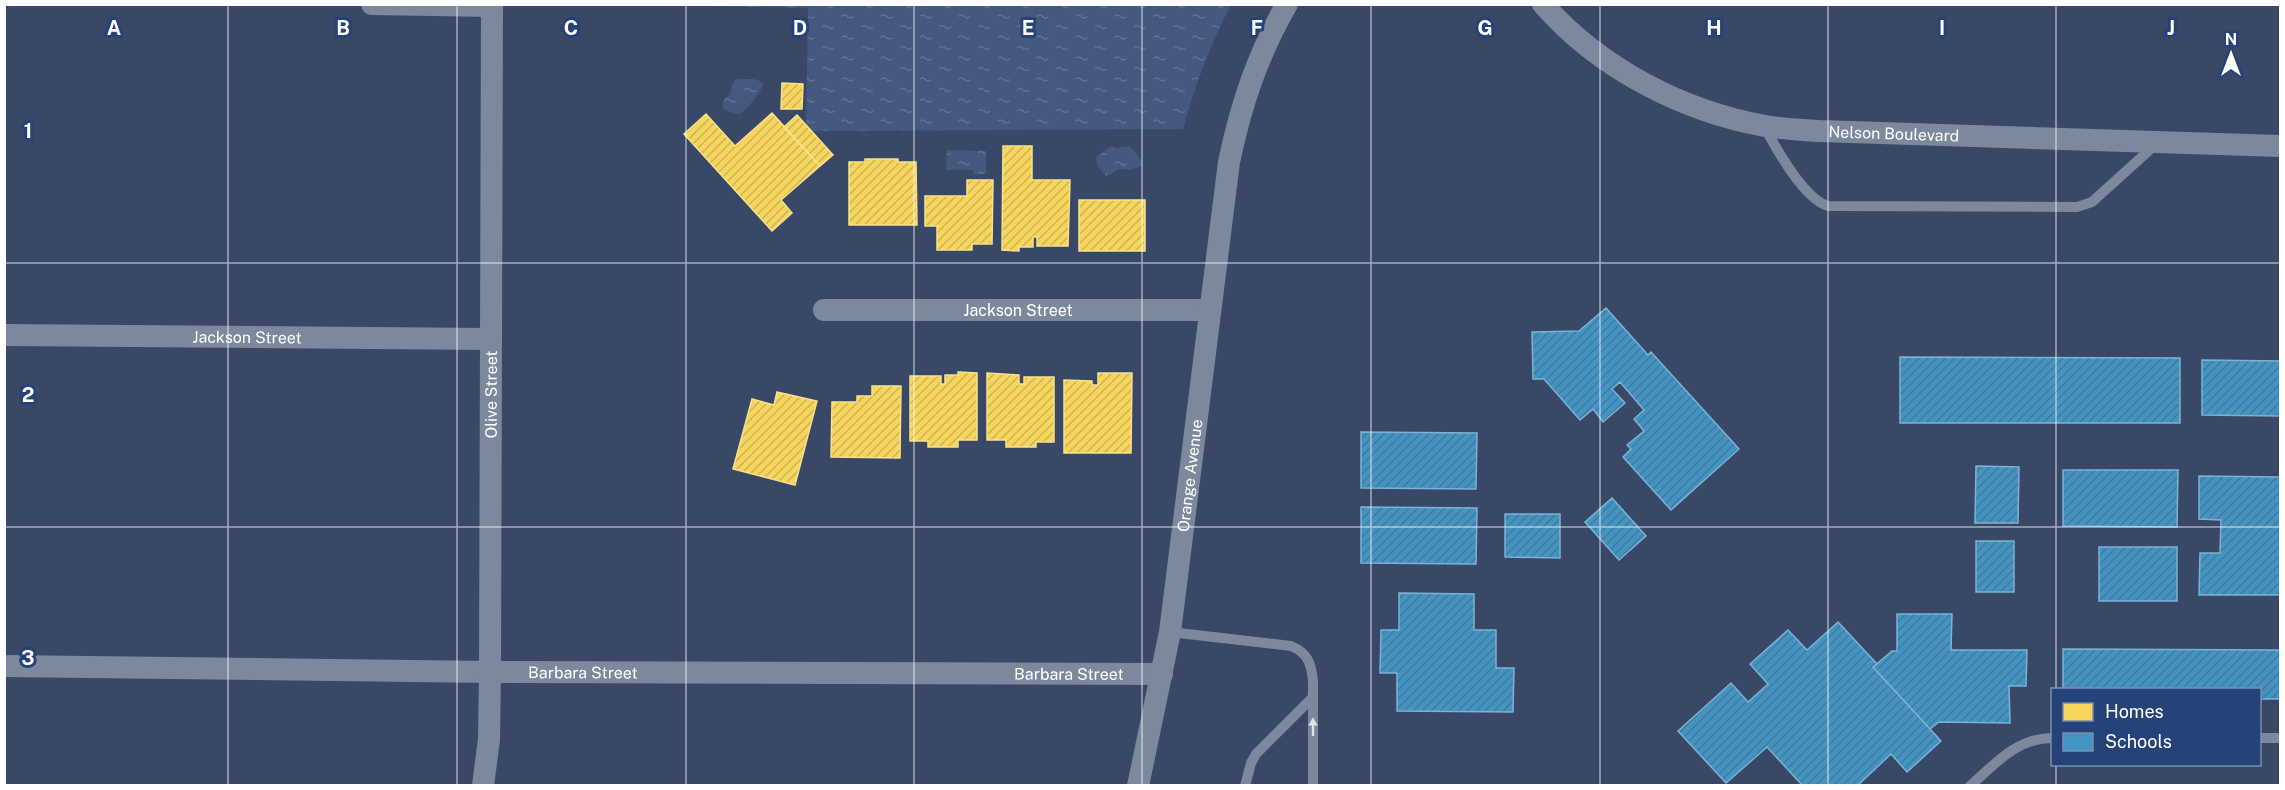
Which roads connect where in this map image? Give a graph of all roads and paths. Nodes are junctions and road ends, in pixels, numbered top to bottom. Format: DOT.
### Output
graph roads {
  1 [pos="372,4"];
  2 [pos="1287,4"];
  3 [pos="1544,4"];
  4 [pos="492,5"];
  5 [pos="1764,126"];
  6 [pos="2157,143"];
  7 [pos="2280,146"];
  8 [pos="824,310"];
  9 [pos="1210,310"];
  10 [pos="4,335"];
  11 [pos="490,339"];
  12 [pos="1170,632"];
  13 [pos="4,666"];
  14 [pos="490,672"];
  15 [pos="1162,674"];
  16 [pos="1313,697"];
  17 [pos="2051,738"];
  18 [pos="2261,738"];
  19 [pos="2280,738"];
  20 [pos="483,786"];
  21 [pos="1138,786"];
  22 [pos="1245,786"];
  23 [pos="1313,786"];
  24 [pos="1970,786"];
  1 -- 4 [label="street"];
  2 -- 9 [label="street, Orange Avenue"];
  3 -- 5 [label="street, Nelson Boulevard"];
  4 -- 11 [label="street, Olive Street"];
  5 -- 6 [label="street, Nelson Boulevard"];
  5 -- 6 [label="lane"];
  6 -- 7 [label="street, Nelson Boulevard"];
  8 -- 9 [label="street, Jackson Street"];
  9 -- 12 [label="street, Orange Avenue"];
  10 -- 11 [label="street, Jackson Street"];
  11 -- 14 [label="street, Olive Street"];
  12 -- 15 [label="street, Orange Avenue"];
  12 -- 16 [label="lane"];
  13 -- 14 [label="street, Barbara Street"];
  14 -- 15 [label="street, Barbara Street"];
  14 -- 20 [label="street, Olive Street"];
  15 -- 21 [label="street, Orange Avenue"];
  16 -- 22 [label="lane"];
  23 -- 16 [label="lane, one-way"];
  17 -- 24 [label="lane"];
  18 -- 19 [label="lane"];
}
